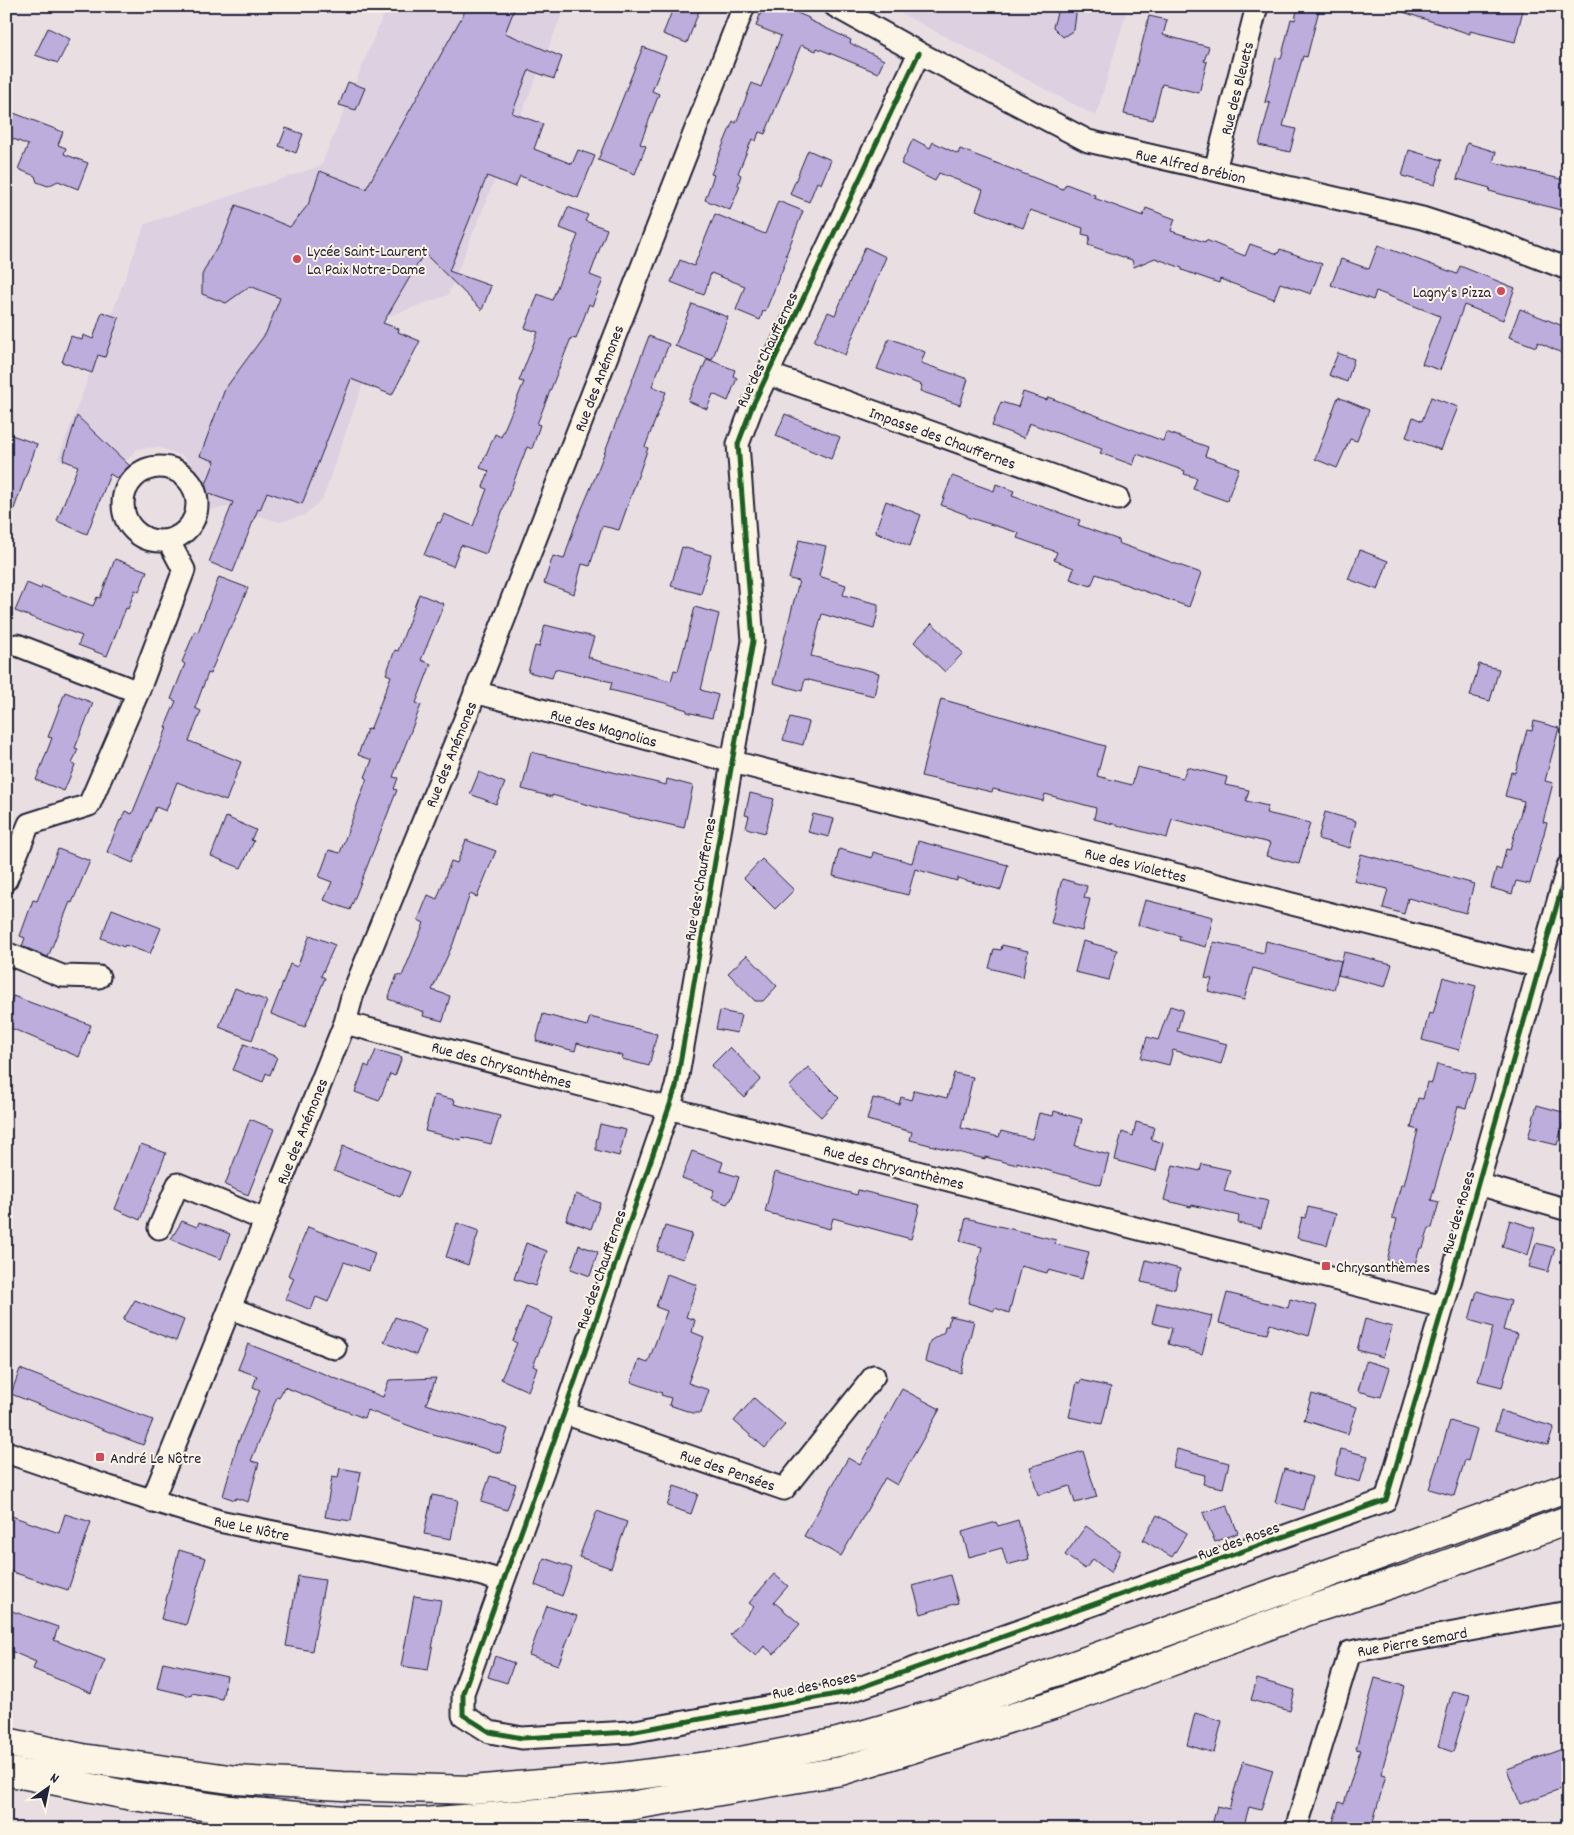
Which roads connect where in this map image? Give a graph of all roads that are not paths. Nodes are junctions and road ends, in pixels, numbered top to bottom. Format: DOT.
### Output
graph roads {
  1 [pos="744,6"];
  2 [pos="836,6"];
  3 [pos="1257,6"];
  4 [pos="919,53"];
  5 [pos="1215,170"];
  6 [pos="1568,269"];
  7 [pos="768,374"];
  8 [pos="1118,499"];
  9 [pos="168,540"];
  10 [pos="17,645"];
  11 [pos="138,692"];
  12 [pos="475,692"];
  13 [pos="733,762"];
  14 [pos="1568,866"];
  15 [pos="6,880"];
  16 [pos="6,953"];
  17 [pos="1540,966"];
  18 [pos="99,977"];
  19 [pos="345,1023"];
  20 [pos="668,1108"];
  21 [pos="1478,1184"];
  22 [pos="1568,1210"];
  23 [pos="266,1220"];
  24 [pos="160,1228"];
  25 [pos="1443,1307"];
  26 [pos="230,1308"];
  27 [pos="335,1348"];
  28 [pos="874,1376"];
  29 [pos="564,1412"];
  30 [pos="6,1452"];
  31 [pos="1568,1487"];
  32 [pos="152,1501"];
  33 [pos="1568,1520"];
  34 [pos="502,1581"];
  35 [pos="1568,1612"];
  36 [pos="463,1715"];
  37 [pos="6,1742"];
  38 [pos="6,1771"];
  39 [pos="1296,1829"];
  1 -- 12 [label="street, Rue des Anémones"];
  2 -- 4 [label="street, Rue Alfred Brébion"];
  3 -- 5 [label="street, Rue des Bleuets"];
  4 -- 5 [label="street, Rue Alfred Brébion"];
  4 -- 7 [label="street, Rue des Chauffernes"];
  5 -- 6 [label="street, Rue Alfred Brébion"];
  7 -- 8 [label="street, Impasse des Chauffernes"];
  7 -- 13 [label="street, Rue des Chauffernes"];
  9 -- 11 [label="street"];
  10 -- 11 [label="street"];
  11 -- 15 [label="street"];
  12 -- 13 [label="street, Rue des Magnolias"];
  12 -- 19 [label="street, Rue des Anémones"];
  13 -- 17 [label="street, Rue des Violettes"];
  13 -- 20 [label="street, Rue des Chauffernes"];
  14 -- 17 [label="street, Rue des Roses"];
  16 -- 18 [label="street"];
  17 -- 21 [label="street, Rue des Roses"];
  19 -- 20 [label="street, Rue des Chrysanthèmes"];
  19 -- 23 [label="street, Rue des Anémones"];
  20 -- 25 [label="street, Rue des Chrysanthèmes"];
  20 -- 29 [label="street, Rue des Chauffernes"];
  21 -- 22 [label="street"];
  21 -- 25 [label="street, Rue des Roses"];
  23 -- 24 [label="street"];
  23 -- 26 [label="street, Rue des Anémones"];
  25 -- 36 [label="street, Rue des Roses"];
  26 -- 27 [label="street"];
  26 -- 32 [label="street, Rue des Anémones"];
  28 -- 29 [label="street, Rue des Pensées"];
  29 -- 34 [label="street, Rue des Chauffernes"];
  30 -- 32 [label="street, Rue Le Nôtre"];
  31 -- 37 [label="highway"];
  32 -- 34 [label="street, Rue Le Nôtre"];
  33 -- 38 [label="highway"];
  34 -- 36 [label="street, Rue des Chauffernes"];
  35 -- 39 [label="street, Rue Pierre Semard"];
}
